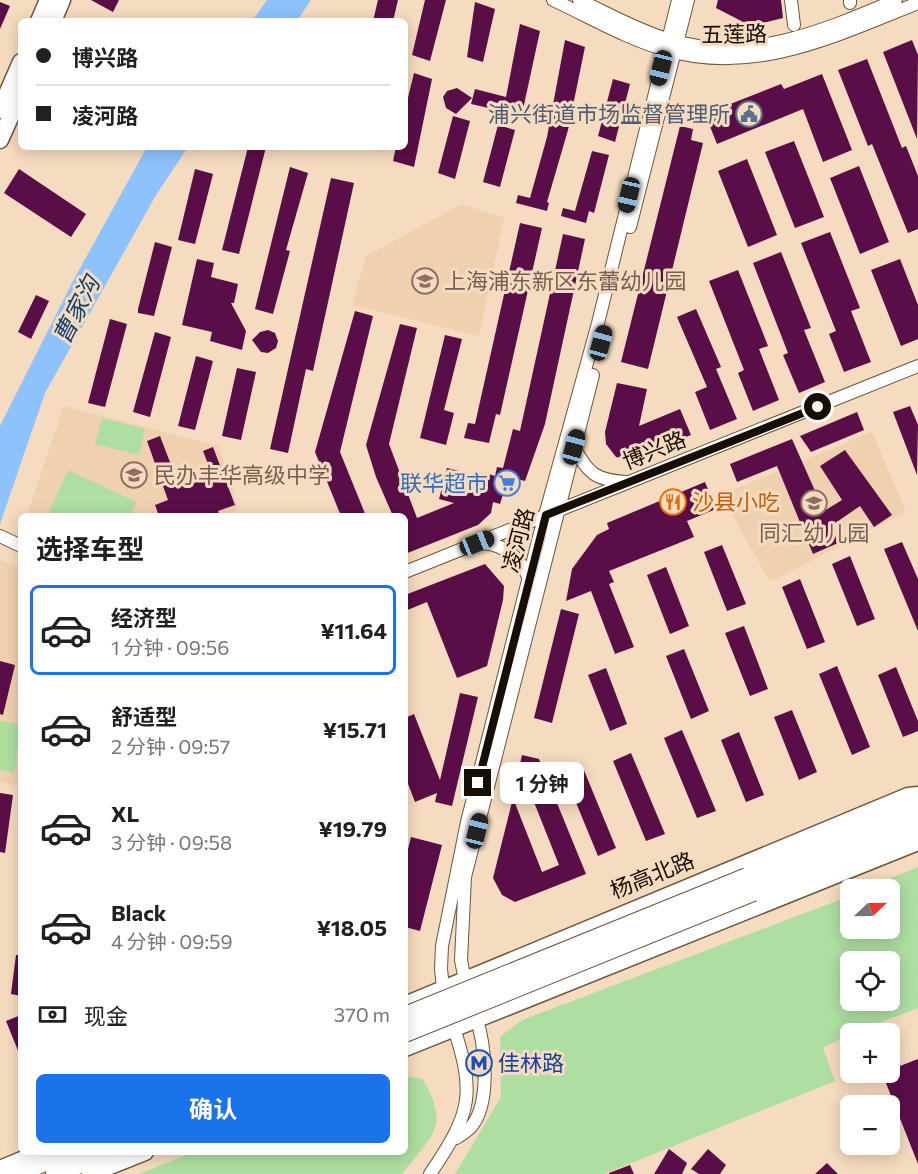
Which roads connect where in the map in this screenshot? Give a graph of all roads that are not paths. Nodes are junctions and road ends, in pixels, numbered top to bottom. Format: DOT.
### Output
graph roads {
  1 [pos="48,0"];
  2 [pos="62,0"];
  3 [pos="553,0"];
  4 [pos="579,0"];
  5 [pos="678,0"];
  6 [pos="688,0"];
  7 [pos="791,0"];
  8 [pos="896,0"];
  9 [pos="918,3"];
  10 [pos="40,18"];
  11 [pos="54,18"];
  12 [pos="794,25"];
  13 [pos="672,46"];
  14 [pos="18,69"];
  15 [pos="18,100"];
  16 [pos="0,110"];
  17 [pos="0,140"];
  18 [pos="918,366"];
  19 [pos="574,447"];
  20 [pos="630,482"];
  21 [pos="552,512"];
  22 [pos="0,536"];
  23 [pos="477,543"];
  24 [pos="17,544"];
  25 [pos="408,572"];
  26 [pos="529,579"];
  27 [pos="918,795"];
  28 [pos="918,809"];
  29 [pos="918,827"];
  30 [pos="918,842"];
  31 [pos="750,885"];
  32 [pos="464,980"];
  33 [pos="442,989"];
  34 [pos="408,1004"];
  35 [pos="408,1015"];
  36 [pos="477,1018"];
  37 [pos="455,1029"];
  38 [pos="408,1032"];
  39 [pos="408,1047"];
  40 [pos="450,1143"];
  41 [pos="34,1155"];
  42 [pos="62,1155"];
  43 [pos="102,1155"];
  44 [pos="138,1155"];
  45 [pos="0,1169"];
  46 [pos="15,1174"];
  47 [pos="55,1174"];
  48 [pos="90,1174"];
  49 [pos="430,1174"];
  1 -- 10 [label="main road"];
  2 -- 11 [label="main road"];
  3 -- 13 [label="street, 五莲路"];
  4 -- 13 [label="street, 五莲路"];
  5 -- 13 [label="street, 凌河路"];
  6 -- 13 [label="street, 凌河路"];
  7 -- 12 [label="street"];
  8 -- 13 [label="street, 五莲路"];
  9 -- 13 [label="street, 五莲路"];
  13 -- 19 [label="street, 凌河路"];
  13 -- 21 [label="street, 凌河路"];
  14 -- 16 [label="main road"];
  15 -- 17 [label="main road"];
  18 -- 20 [label="street, 博兴路"];
  19 -- 20 [label="street"];
  19 -- 21 [label="street, 凌河路"];
  20 -- 21 [label="street, 博兴路"];
  21 -- 23 [label="street, 博兴路"];
  21 -- 26 [label="street, 凌河路"];
  21 -- 32 [label="street, 凌河路"];
  22 -- 24 [label="street"];
  23 -- 25 [label="street, 博兴路"];
  23 -- 26 [label="street"];
  26 -- 33 [label="street, 凌河路"];
  27 -- 32 [label="main road, 杨高北路"];
  28 -- 31 [label="highway, 杨高北路"];
  29 -- 31 [label="highway, 杨高北路"];
  30 -- 36 [label="main road"];
  31 -- 35 [label="highway, 杨高北路, bridge"];
  31 -- 38 [label="highway, 杨高北路, bridge"];
  32 -- 33 [label="main road, 杨高北路"];
  32 -- 36 [label="street"];
  33 -- 34 [label="main road, 杨高北路"];
  33 -- 37 [label="street"];
  36 -- 37 [label="main road"];
  36 -- 40 [label="street"];
  37 -- 39 [label="main road"];
  37 -- 40 [label="street"];
  40 -- 49 [label="street"];
  41 -- 45 [label="main road"];
  42 -- 46 [label="highway"];
  43 -- 47 [label="highway"];
  44 -- 48 [label="main road"];
}
